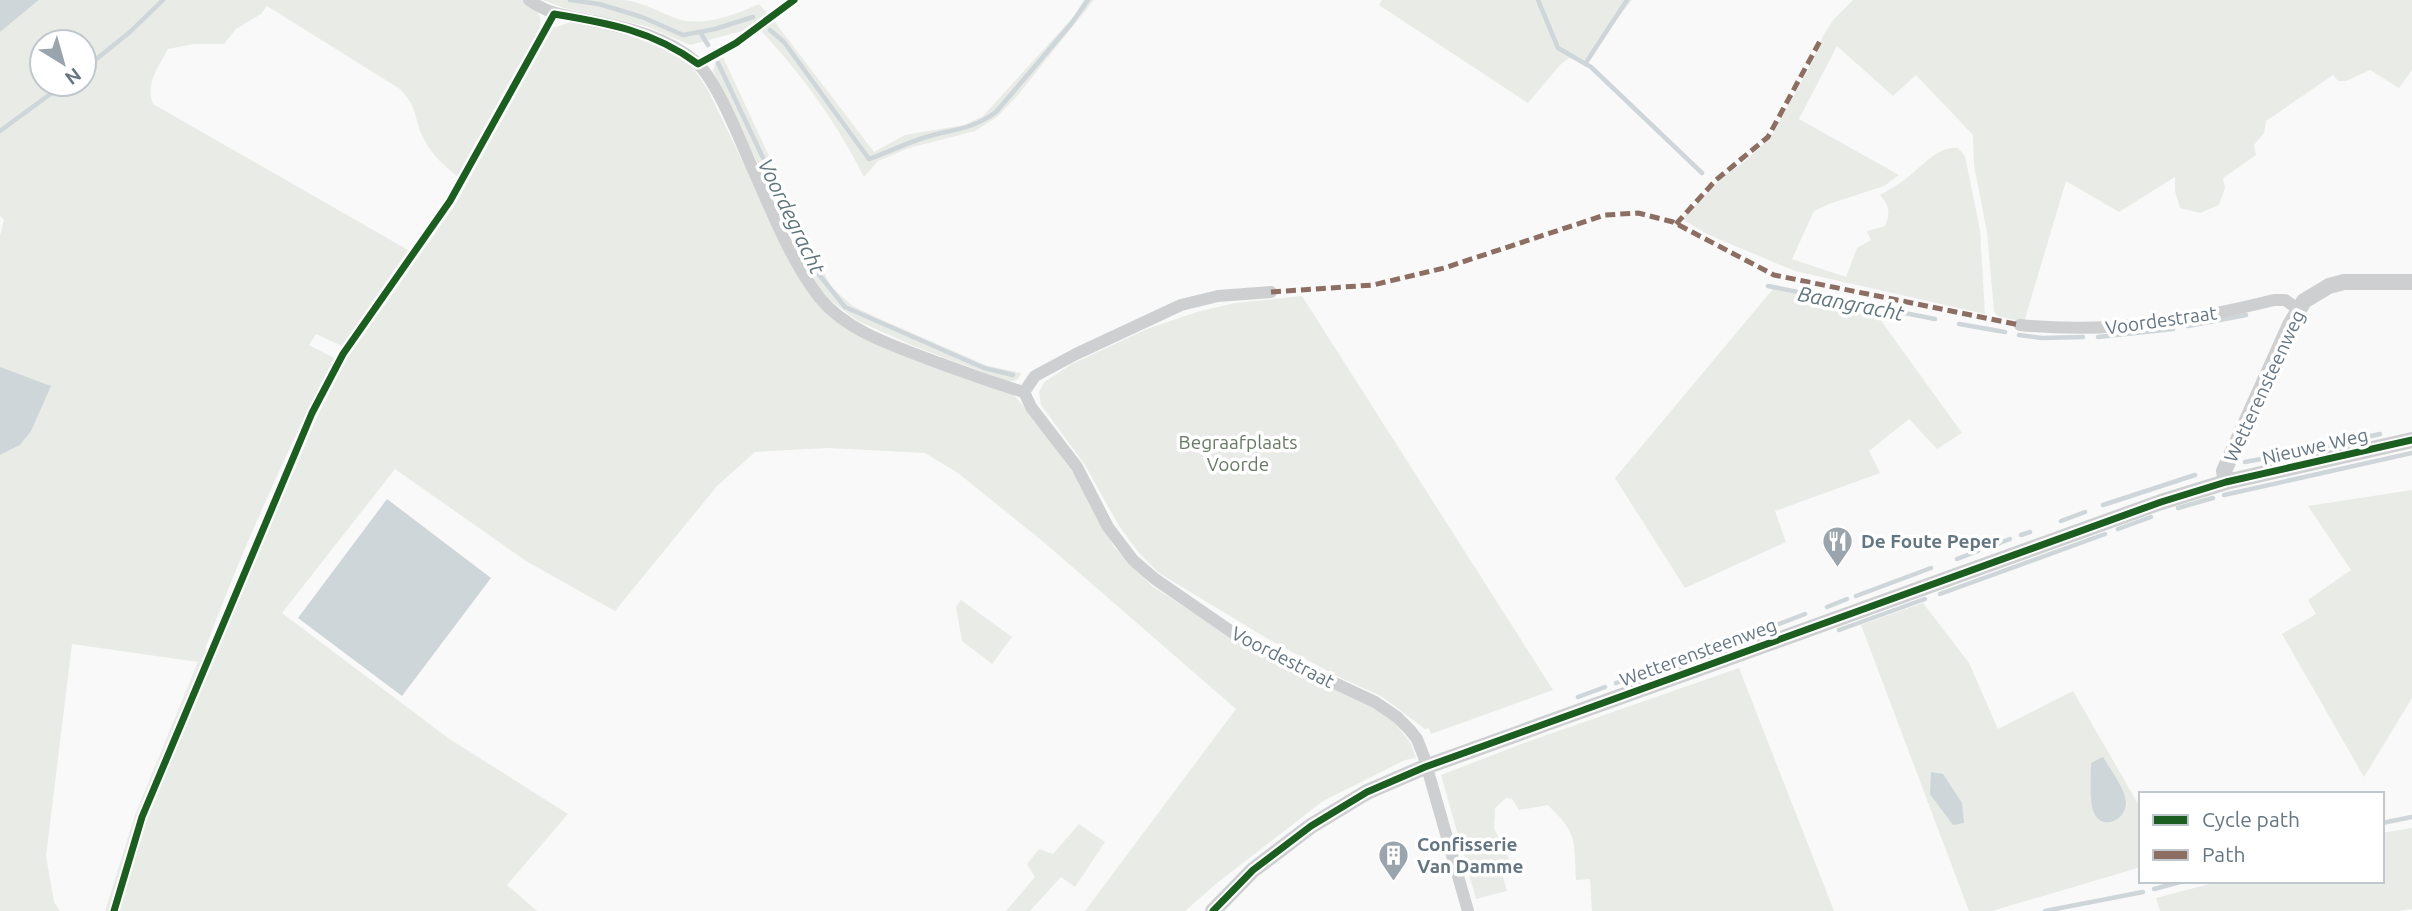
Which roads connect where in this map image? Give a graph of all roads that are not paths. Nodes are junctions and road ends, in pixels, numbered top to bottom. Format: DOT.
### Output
graph roads {
  1 [pos="529,0"];
  2 [pos="2412,282"];
  3 [pos="1271,292"];
  4 [pos="2298,309"];
  5 [pos="2021,325"];
  6 [pos="1024,392"];
  7 [pos="2412,440"];
  8 [pos="2226,482"];
  9 [pos="1425,767"];
  10 [pos="1213,911"];
  11 [pos="1468,911"];
  1 -- 6 [label="street"];
  2 -- 4 [label="street, Wetterensteenweg"];
  3 -- 6 [label="street"];
  4 -- 5 [label="street, Voordestraat"];
  4 -- 8 [label="street, Wetterensteenweg"];
  6 -- 9 [label="street, Voordestraat"];
  7 -- 8 [label="street, Nieuwe Weg"];
  8 -- 9 [label="street, Wetterensteenweg"];
  9 -- 10 [label="street, Wetterensteenweg"];
  9 -- 11 [label="street, Voordestraat"];
}
